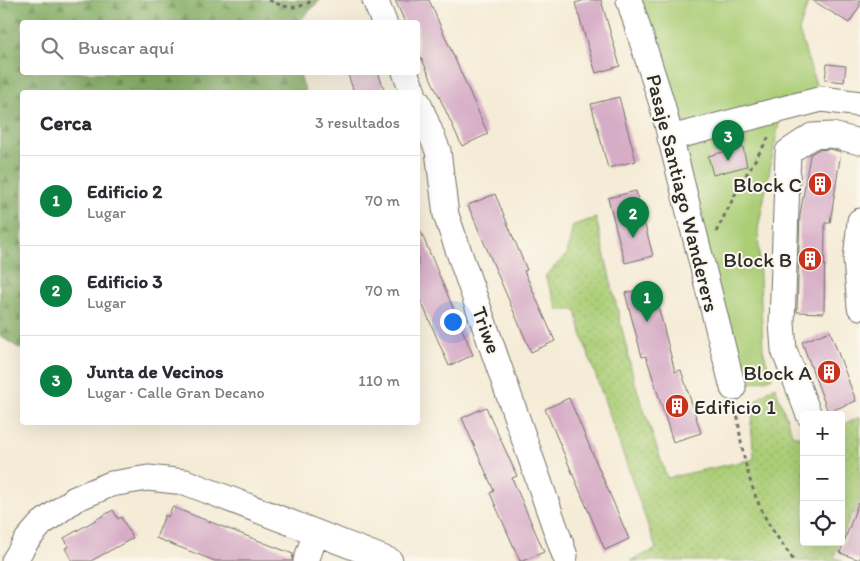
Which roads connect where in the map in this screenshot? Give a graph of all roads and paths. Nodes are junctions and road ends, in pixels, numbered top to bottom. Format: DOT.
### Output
graph roads {
  1 [pos="269,0"];
  2 [pos="314,0"];
  3 [pos="375,0"];
  4 [pos="629,0"];
  5 [pos="383,20"];
  6 [pos="406,75"];
  7 [pos="412,90"];
  8 [pos="860,104"];
  9 [pos="420,107"];
  10 [pos="773,130"];
  11 [pos="670,138"];
  12 [pos="860,142"];
  13 [pos="860,221"];
  14 [pos="715,233"];
  15 [pos="858,260"];
  16 [pos="860,307"];
  17 [pos="733,388"];
  18 [pos="808,411"];
  19 [pos="316,533"];
  20 [pos="569,559"];
  21 [pos="14,561"];
  22 [pos="306,561"];
  23 [pos="390,561"];
  24 [pos="794,561"];
  1 -- 2 [label="path"];
  3 -- 5 [label="street"];
  4 -- 11 [label="street, Pasaje Santiago Wanderers"];
  6 -- 7 [label="street"];
  8 -- 11 [label="street"];
  9 -- 20 [label="street, Triwe"];
  10 -- 14 [label="path"];
  11 -- 17 [label="street, Pasaje Santiago Wanderers"];
  12 -- 18 [label="street"];
  13 -- 15 [label="street"];
  15 -- 16 [label="street"];
  17 -- 24 [label="path"];
  19 -- 21 [label="street"];
  19 -- 22 [label="street"];
  19 -- 23 [label="street"];
}
